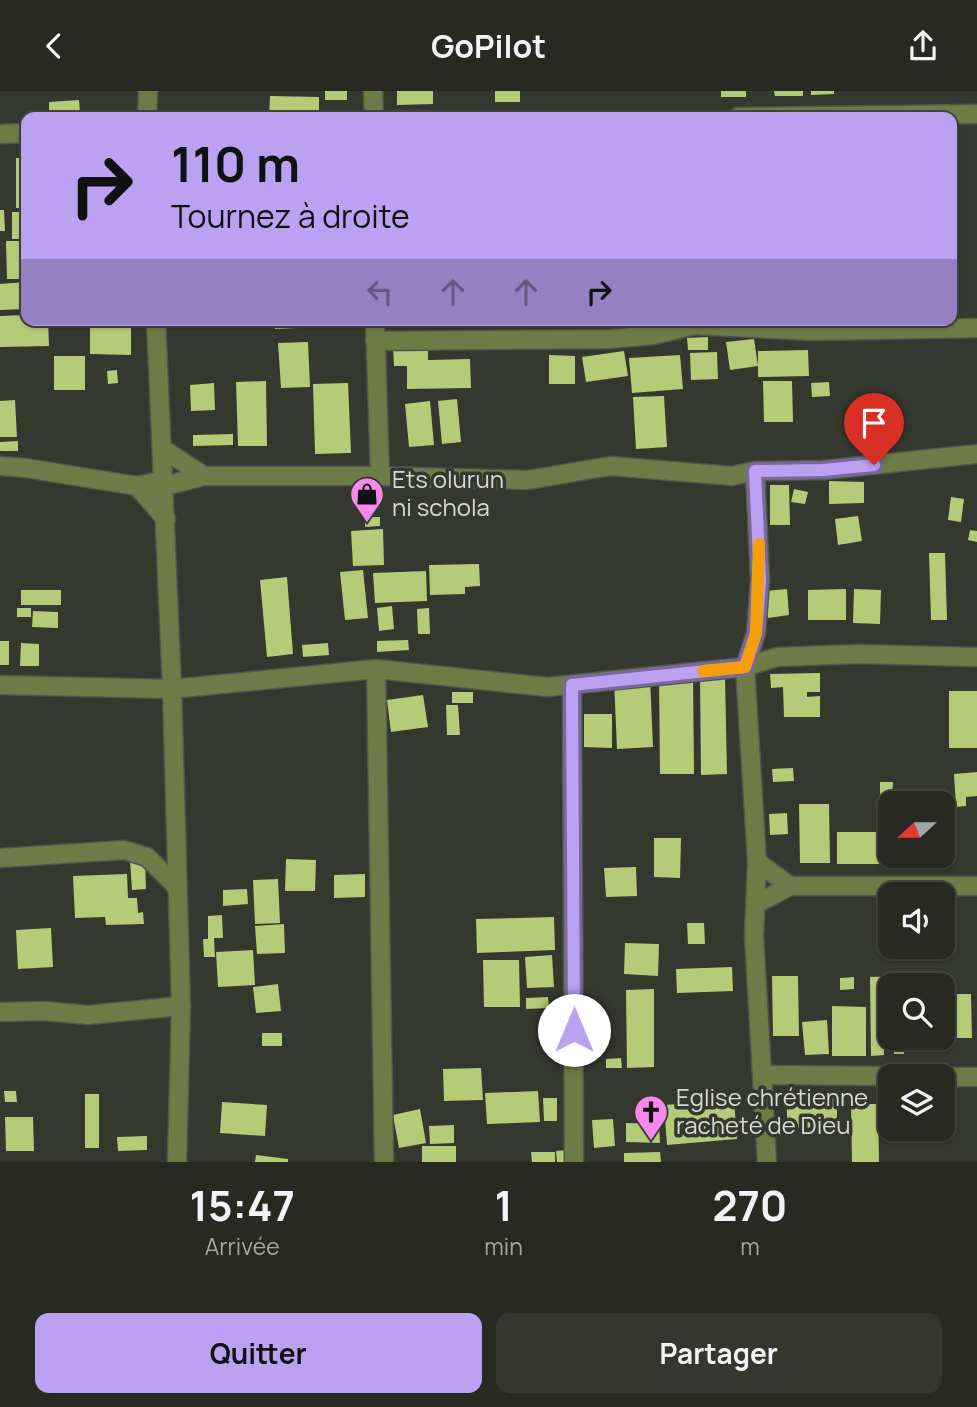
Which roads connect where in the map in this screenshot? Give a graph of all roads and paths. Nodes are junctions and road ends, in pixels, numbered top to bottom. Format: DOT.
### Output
graph roads {
  1 [pos="148,91"];
  2 [pos="373,91"];
  3 [pos="147,112"];
  4 [pos="374,112"];
  5 [pos="957,114"];
  6 [pos="977,114"];
  7 [pos="21,134"];
  8 [pos="0,135"];
  9 [pos="156,326"];
  10 [pos="375,326"];
  11 [pos="690,326"];
  12 [pos="714,326"];
  13 [pos="977,328"];
  14 [pos="375,341"];
  15 [pos="163,449"];
  16 [pos="977,454"];
  17 [pos="0,466"];
  18 [pos="755,471"];
  19 [pos="733,475"];
  20 [pos="204,476"];
  21 [pos="380,476"];
  22 [pos="165,483"];
  23 [pos="136,486"];
  24 [pos="757,503"];
  25 [pos="166,519"];
  26 [pos="977,657"];
  27 [pos="745,667"];
  28 [pos="376,669"];
  29 [pos="0,685"];
  30 [pos="572,685"];
  31 [pos="172,689"];
  32 [pos="0,858"];
  33 [pos="757,862"];
  34 [pos="790,886"];
  35 [pos="977,886"];
  36 [pos="177,887"];
  37 [pos="755,904"];
  38 [pos="181,1006"];
  39 [pos="0,1012"];
  40 [pos="764,1076"];
  41 [pos="878,1076"];
  42 [pos="955,1077"];
  43 [pos="977,1077"];
  44 [pos="177,1162"];
  45 [pos="384,1162"];
  46 [pos="575,1162"];
  47 [pos="767,1162"];
  1 -- 3 [label="street"];
  2 -- 4 [label="street"];
  5 -- 6 [label="street"];
  7 -- 8 [label="street"];
  9 -- 15 [label="street"];
  10 -- 14 [label="street"];
  11 -- 14 [label="street"];
  12 -- 13 [label="street"];
  14 -- 21 [label="street"];
  15 -- 20 [label="street"];
  15 -- 22 [label="street"];
  16 -- 18 [label="street"];
  17 -- 23 [label="street"];
  18 -- 19 [label="street"];
  18 -- 24 [label="street"];
  19 -- 21 [label="street"];
  19 -- 24 [label="street"];
  20 -- 21 [label="street"];
  20 -- 22 [label="street"];
  22 -- 23 [label="street"];
  22 -- 25 [label="street"];
  23 -- 25 [label="street"];
  24 -- 27 [label="street"];
  25 -- 31 [label="street"];
  26 -- 27 [label="street"];
  27 -- 30 [label="street"];
  27 -- 33 [label="street"];
  28 -- 30 [label="street"];
  28 -- 31 [label="street"];
  28 -- 45 [label="street"];
  29 -- 31 [label="street"];
  30 -- 46 [label="street"];
  31 -- 36 [label="street"];
  32 -- 36 [label="street"];
  33 -- 34 [label="street"];
  33 -- 37 [label="street"];
  34 -- 35 [label="street"];
  34 -- 37 [label="street"];
  36 -- 38 [label="street"];
  37 -- 40 [label="street"];
  38 -- 39 [label="street"];
  38 -- 44 [label="street"];
  40 -- 41 [label="street"];
  40 -- 47 [label="street"];
  42 -- 43 [label="street"];
}
